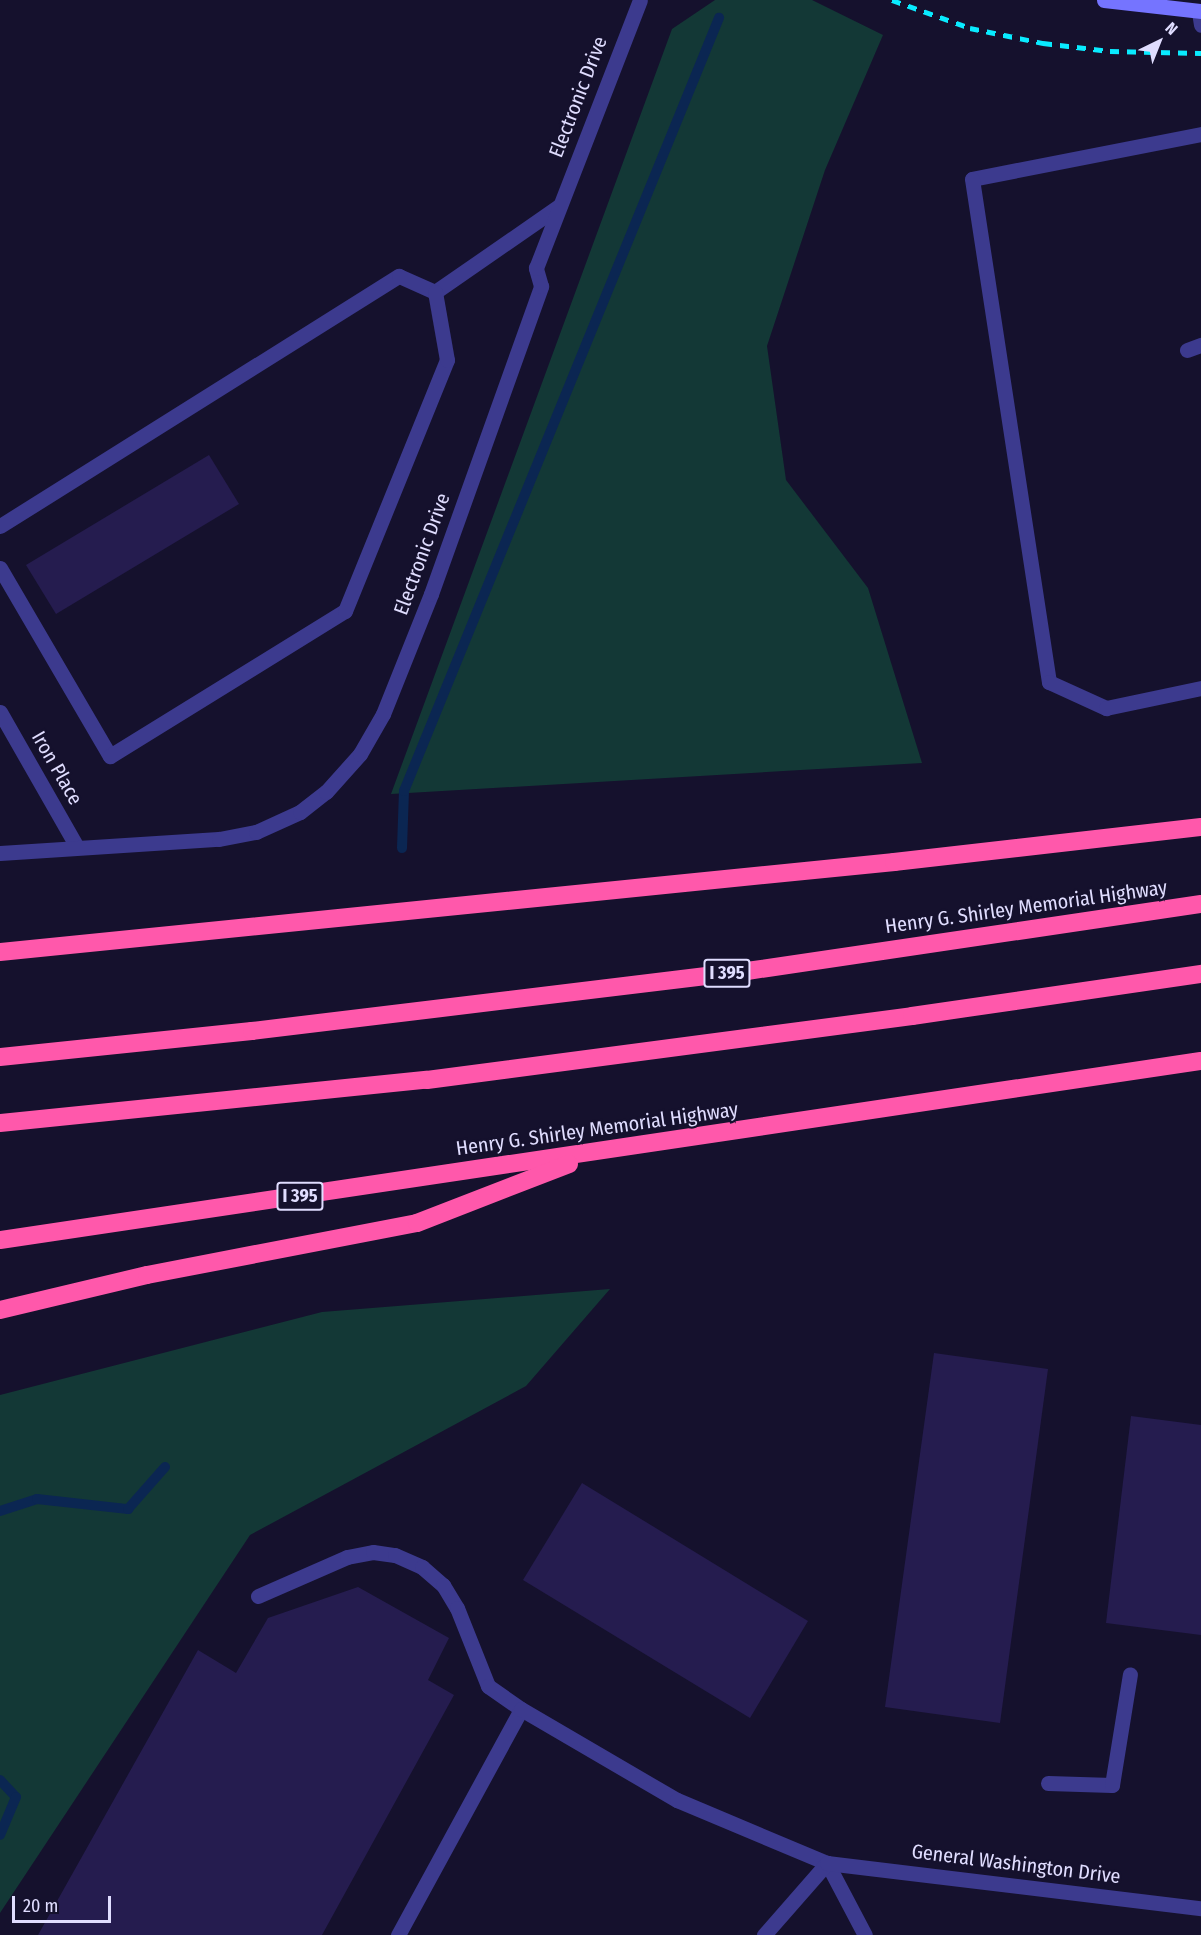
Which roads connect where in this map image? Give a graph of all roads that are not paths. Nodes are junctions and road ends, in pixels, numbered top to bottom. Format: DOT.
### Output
graph roads {
  1 [pos="640,0"];
  2 [pos="1104,0"];
  3 [pos="1200,16"];
  4 [pos="1201,134"];
  5 [pos="559,206"];
  6 [pos="435,292"];
  7 [pos="0,526"];
  8 [pos="0,568"];
  9 [pos="1201,688"];
  10 [pos="0,712"];
  11 [pos="1201,826"];
  12 [pos="76,845"];
  13 [pos="0,853"];
  14 [pos="1201,904"];
  15 [pos="5,954"];
  16 [pos="1201,974"];
  17 [pos="0,1057"];
  18 [pos="1201,1061"];
  19 [pos="0,1123"];
  20 [pos="601,1152"];
  21 [pos="0,1240"];
  22 [pos="0,1310"];
  23 [pos="258,1596"];
  24 [pos="1130,1674"];
  25 [pos="521,1709"];
  26 [pos="1048,1783"];
  27 [pos="827,1863"];
  28 [pos="1201,1908"];
  29 [pos="398,1935"];
  30 [pos="764,1935"];
  31 [pos="865,1935"];
  1 -- 5 [label="street, Electronic Drive"];
  2 -- 3 [label="street"];
  4 -- 9 [label="street"];
  5 -- 6 [label="street"];
  5 -- 12 [label="street, Electronic Drive"];
  6 -- 7 [label="street"];
  6 -- 8 [label="street"];
  10 -- 12 [label="street, Iron Place"];
  11 -- 15 [label="highway"];
  12 -- 13 [label="street, Electronic Drive"];
  14 -- 17 [label="highway, Henry G. Shirley Memorial Highway / I 395"];
  16 -- 19 [label="highway"];
  18 -- 20 [label="highway, Henry G. Shirley Memorial Highway / I 395"];
  20 -- 21 [label="highway, Henry G. Shirley Memorial Highway / I 395"];
  20 -- 22 [label="highway"];
  23 -- 25 [label="street, General Washington Drive"];
  24 -- 26 [label="street"];
  25 -- 27 [label="street, General Washington Drive"];
  25 -- 29 [label="street"];
  27 -- 28 [label="street, General Washington Drive"];
  27 -- 30 [label="street"];
  27 -- 31 [label="street"];
}
